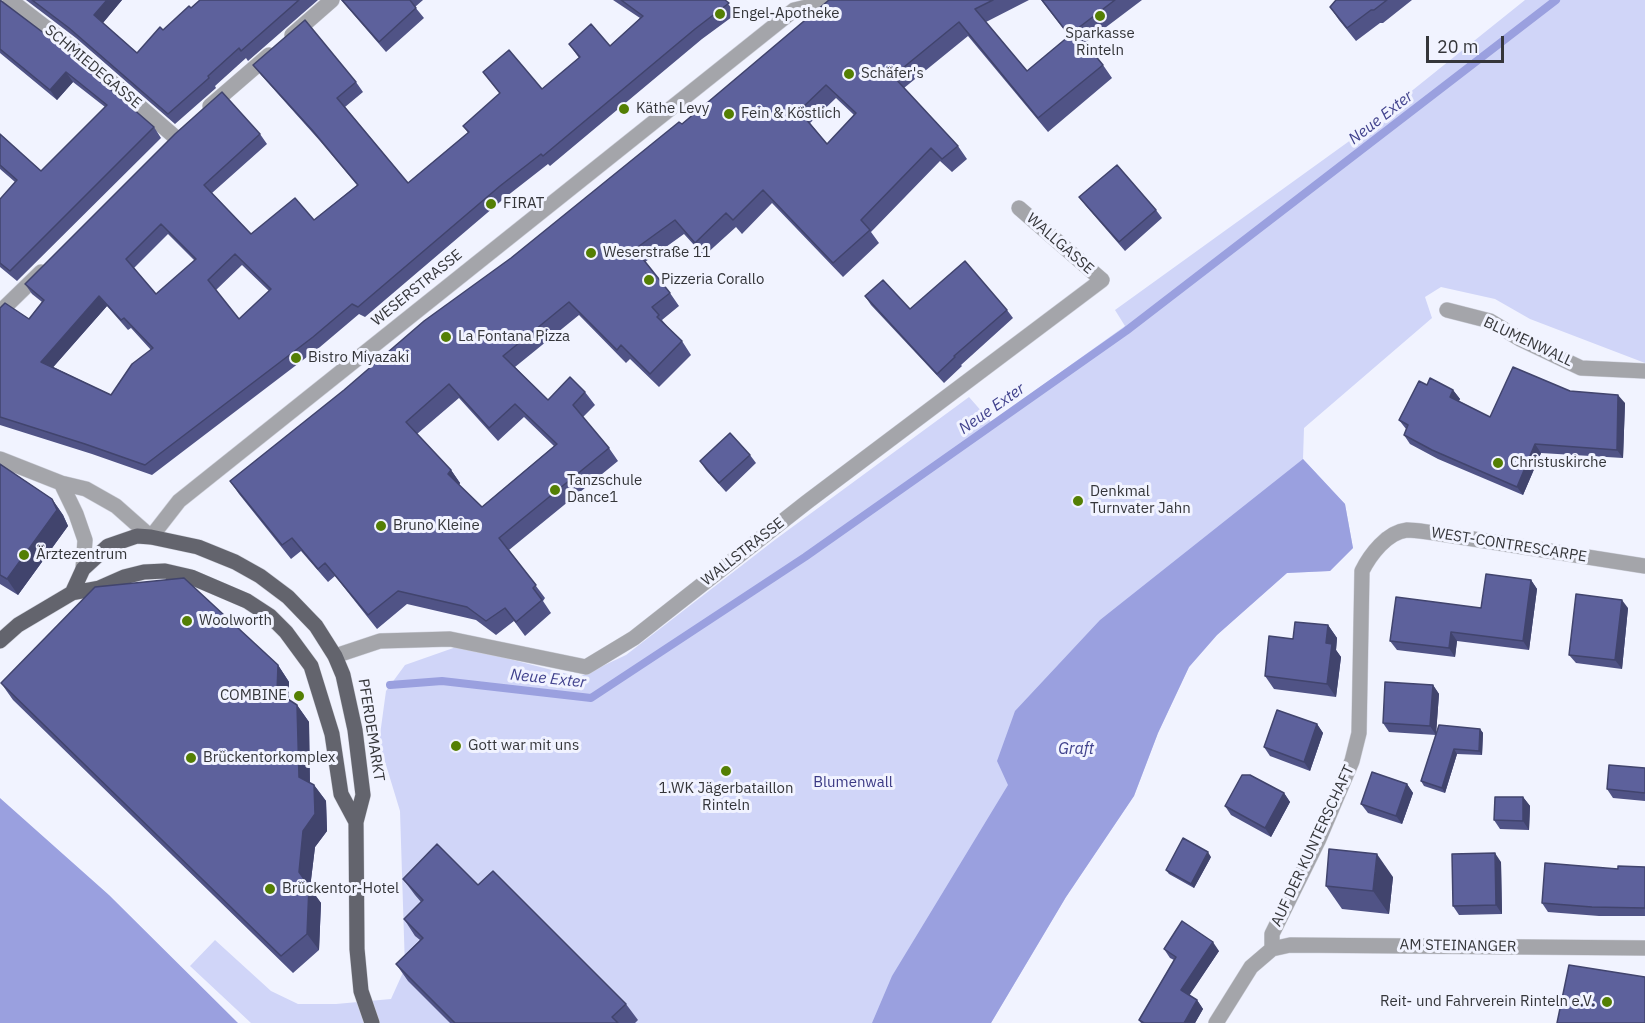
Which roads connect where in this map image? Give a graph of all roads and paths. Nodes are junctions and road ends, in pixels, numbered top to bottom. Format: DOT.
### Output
graph roads {
  1 [pos="10,0"];
  2 [pos="333,0"];
  3 [pos="825,0"];
  4 [pos="789,5"];
  5 [pos="202,113"];
  6 [pos="175,137"];
  7 [pos="1019,208"];
  8 [pos="50,262"];
  9 [pos="1102,280"];
  10 [pos="1447,310"];
  11 [pos="0,312"];
  12 [pos="1645,371"];
  13 [pos="0,459"];
  14 [pos="61,483"];
  15 [pos="151,537"];
  16 [pos="1379,548"];
  17 [pos="1645,566"];
  18 [pos="83,569"];
  19 [pos="72,592"];
  20 [pos="0,641"];
  21 [pos="335,656"];
  22 [pos="356,822"];
  23 [pos="1645,948"];
  24 [pos="1272,949"];
  25 [pos="372,1023"];
  26 [pos="1216,1023"];
  1 -- 6 [label="street, SCHMIEDEGASSE"];
  2 -- 5 [label="street"];
  3 -- 4 [label="street"];
  4 -- 15 [label="street, WESERSTRASSE"];
  7 -- 9 [label="street, WALLGASSE"];
  8 -- 11 [label="street"];
  9 -- 21 [label="street, WALLSTRASSE"];
  10 -- 12 [label="street, BLUMENWALL"];
  13 -- 14 [label="street"];
  14 -- 15 [label="street"];
  14 -- 18 [label="street"];
  15 -- 18 [label="main road"];
  15 -- 21 [label="main road, PFERDEMARKT"];
  16 -- 17 [label="street, WEST-CONTRESCARPE"];
  16 -- 24 [label="street, AUF DER KUNTERSCHAFT"];
  18 -- 19 [label="main road"];
  19 -- 20 [label="main road"];
  19 -- 22 [label="main road, PFERDEMARKT"];
  21 -- 22 [label="main road, PFERDEMARKT"];
  22 -- 25 [label="main road, PFERDEMARKT"];
  23 -- 24 [label="street, AM STEINANGER"];
  24 -- 26 [label="street"];
}
